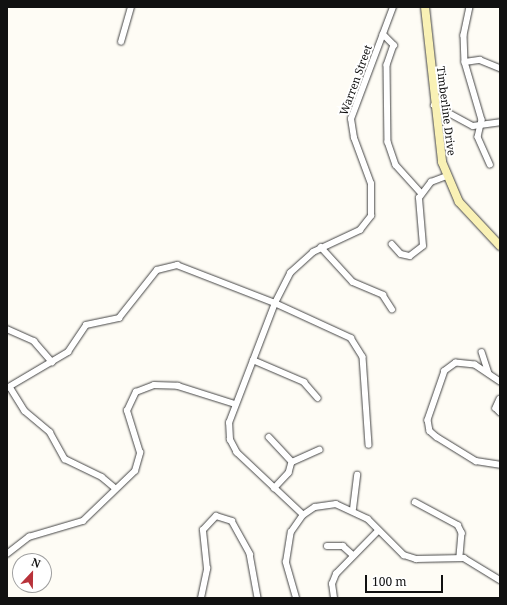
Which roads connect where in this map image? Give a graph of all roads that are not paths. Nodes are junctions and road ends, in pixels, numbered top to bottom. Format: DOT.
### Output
graph roads {
  1 [pos="130,7"];
  2 [pos="393,7"];
  3 [pos="426,7"];
  4 [pos="470,7"];
  5 [pos="383,34"];
  6 [pos="121,42"];
  7 [pos="465,62"];
  8 [pos="500,68"];
  9 [pos="434,105"];
  10 [pos="500,122"];
  11 [pos="481,125"];
  12 [pos="490,164"];
  13 [pos="447,176"];
  14 [pos="421,193"];
  15 [pos="392,244"];
  16 [pos="500,246"];
  17 [pos="321,247"];
  18 [pos="275,303"];
  19 [pos="392,309"];
  20 [pos="7,329"];
  21 [pos="482,352"];
  22 [pos="253,360"];
  23 [pos="52,362"];
  24 [pos="488,373"];
  25 [pos="500,382"];
  26 [pos="8,388"];
  27 [pos="318,398"];
  28 [pos="500,399"];
  29 [pos="235,404"];
  30 [pos="500,412"];
  31 [pos="269,437"];
  32 [pos="369,445"];
  33 [pos="319,450"];
  34 [pos="292,462"];
  35 [pos="500,465"];
  36 [pos="357,475"];
  37 [pos="115,488"];
  38 [pos="275,488"];
  39 [pos="415,502"];
  40 [pos="353,509"];
  41 [pos="303,515"];
  42 [pos="378,531"];
  43 [pos="327,546"];
  44 [pos="7,554"];
  45 [pos="353,555"];
  46 [pos="460,557"];
  47 [pos="500,580"];
  48 [pos="201,598"];
  49 [pos="258,598"];
  50 [pos="296,598"];
  51 [pos="334,598"];
  1 -- 6 [label="street"];
  2 -- 5 [label="street, Warren Street"];
  3 -- 9 [label="street, Timberline Drive"];
  4 -- 7 [label="street"];
  5 -- 14 [label="street"];
  5 -- 17 [label="street, Warren Street"];
  7 -- 8 [label="street"];
  7 -- 11 [label="street"];
  9 -- 11 [label="street"];
  9 -- 13 [label="street, Timberline Drive"];
  10 -- 11 [label="street"];
  11 -- 12 [label="street"];
  13 -- 14 [label="street"];
  13 -- 16 [label="street, Timberline Drive"];
  14 -- 15 [label="street"];
  17 -- 18 [label="street, Warren Street"];
  17 -- 19 [label="street"];
  18 -- 22 [label="street, Warren Street"];
  18 -- 23 [label="street"];
  18 -- 32 [label="street"];
  20 -- 23 [label="street"];
  21 -- 24 [label="street"];
  22 -- 27 [label="street"];
  22 -- 29 [label="street, Warren Street"];
  23 -- 26 [label="street"];
  24 -- 25 [label="street"];
  24 -- 35 [label="street"];
  26 -- 37 [label="street"];
  28 -- 30 [label="street"];
  29 -- 37 [label="street"];
  29 -- 38 [label="street, Warren Street"];
  31 -- 34 [label="street"];
  33 -- 34 [label="street"];
  34 -- 38 [label="street"];
  36 -- 40 [label="street"];
  37 -- 44 [label="street"];
  38 -- 41 [label="street, Warren Street"];
  39 -- 46 [label="street"];
  40 -- 41 [label="street"];
  40 -- 42 [label="street"];
  41 -- 50 [label="street"];
  42 -- 45 [label="street"];
  42 -- 46 [label="street"];
  43 -- 45 [label="street"];
  45 -- 51 [label="street"];
  46 -- 47 [label="street"];
  48 -- 49 [label="street"];
}
